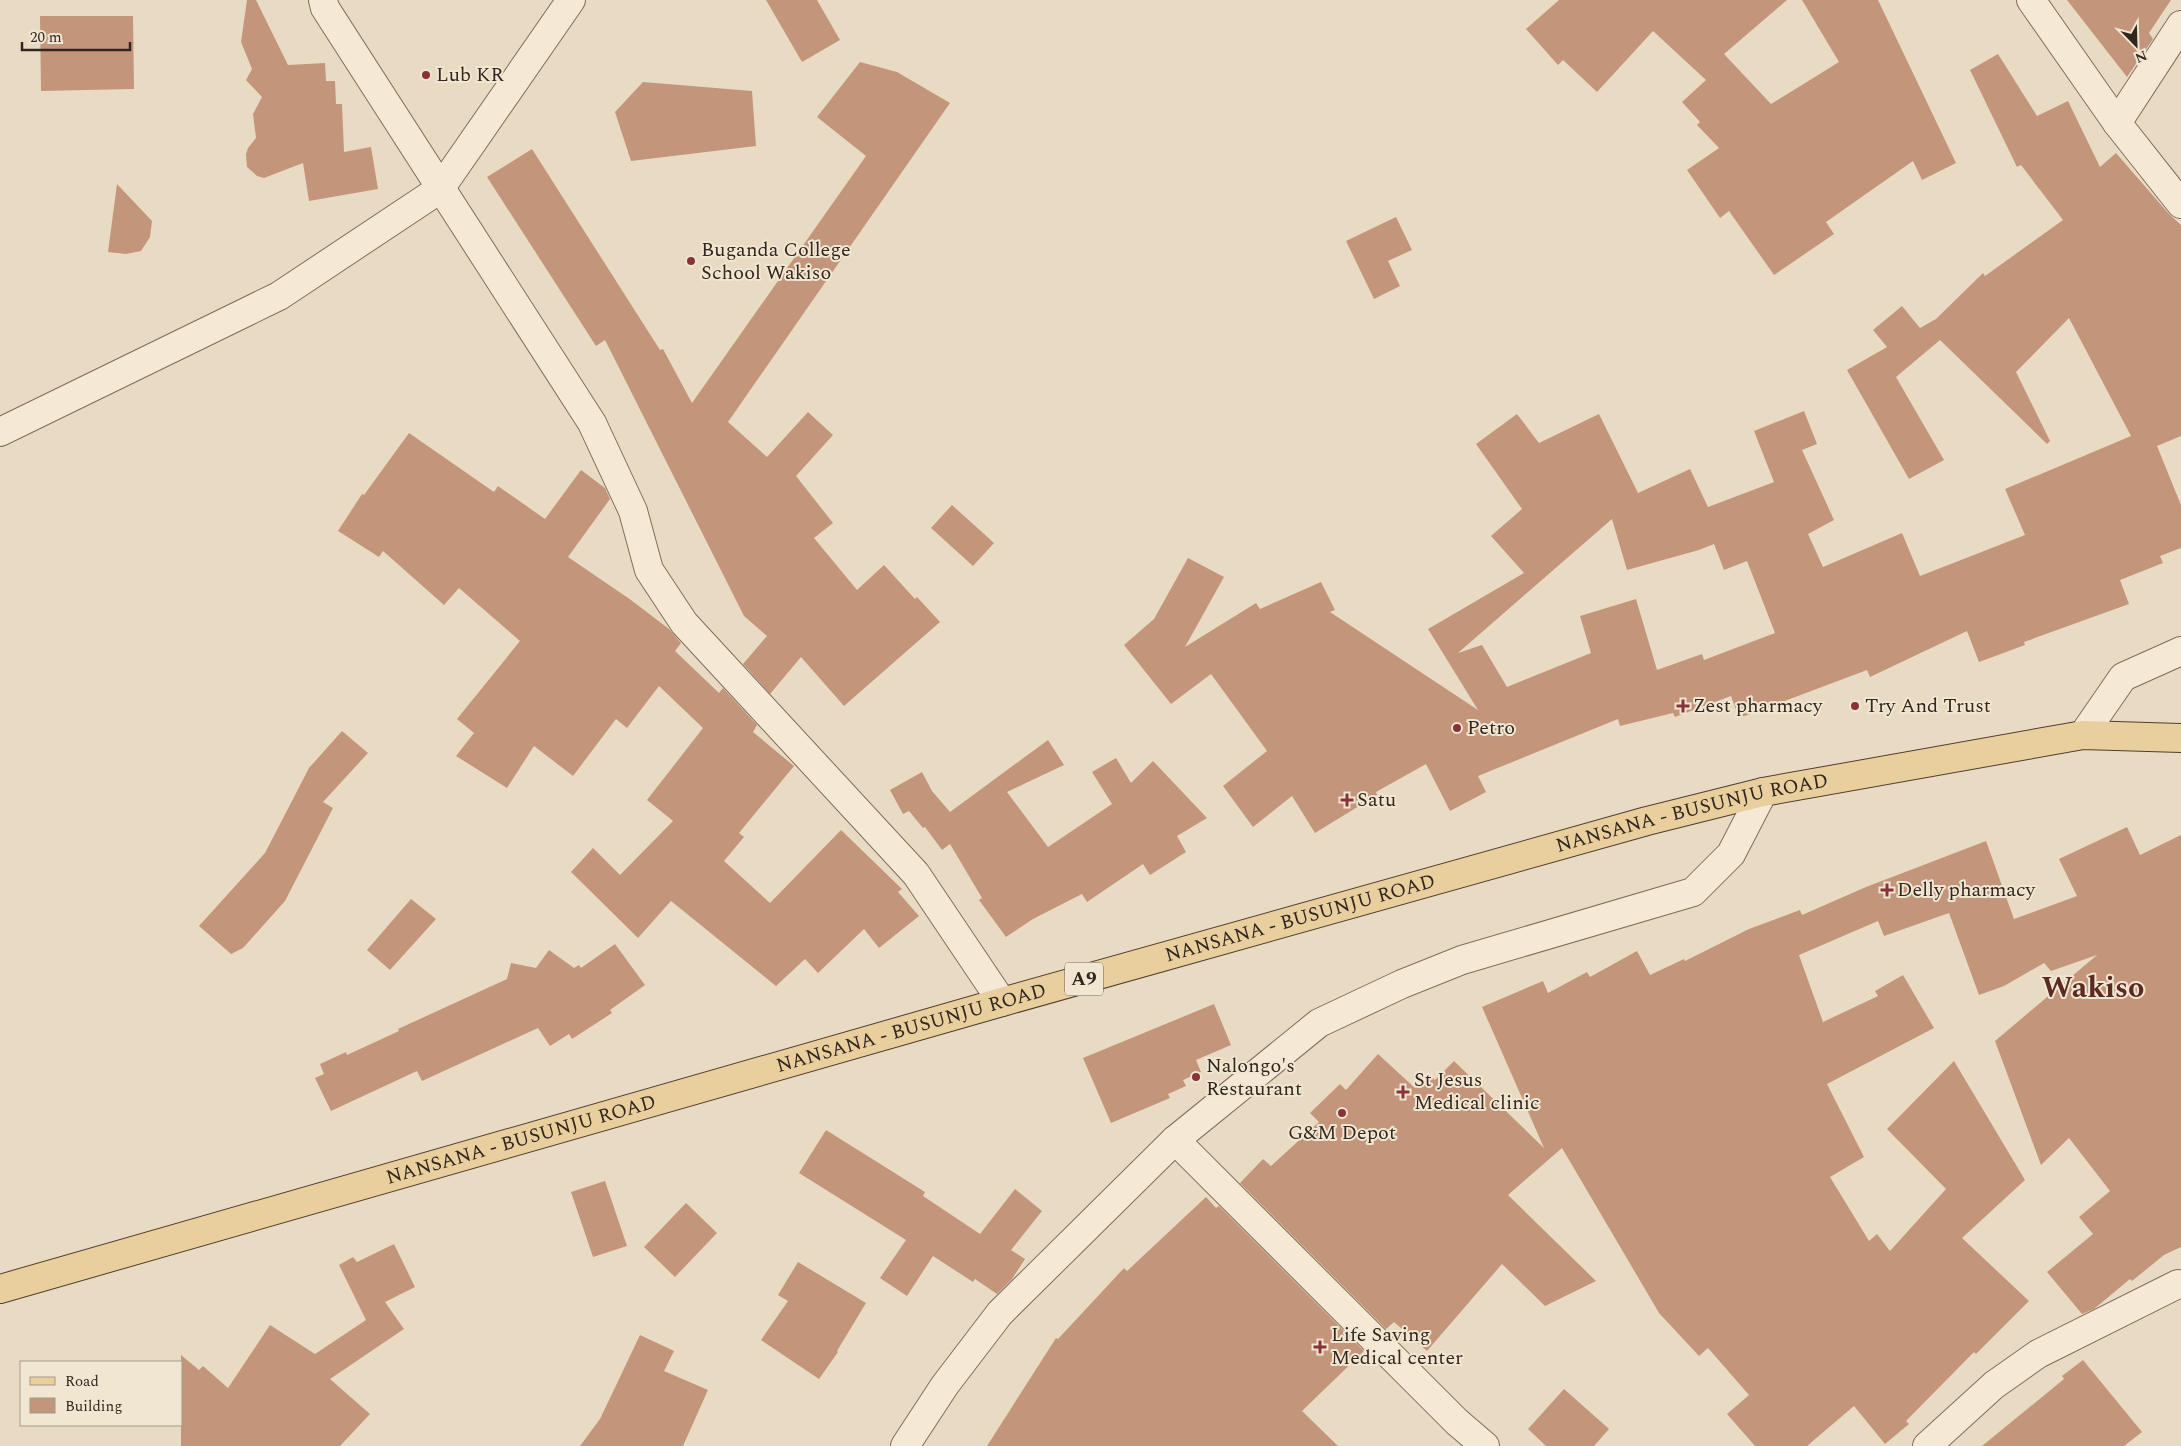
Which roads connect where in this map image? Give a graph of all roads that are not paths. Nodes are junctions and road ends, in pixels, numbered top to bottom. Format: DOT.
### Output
graph roads {
  1 [pos="323,0"];
  2 [pos="571,0"];
  3 [pos="2031,0"];
  4 [pos="2181,25"];
  5 [pos="2117,122"];
  6 [pos="440,189"];
  7 [pos="2181,204"];
  8 [pos="0,432"];
  9 [pos="2181,651"];
  10 [pos="2083,735"];
  11 [pos="2181,738"];
  12 [pos="1762,792"];
  13 [pos="1002,1002"];
  14 [pos="1175,1140"];
  15 [pos="2178,1284"];
  16 [pos="0,1289"];
  17 [pos="905,1446"];
  18 [pos="1485,1446"];
  19 [pos="1927,1446"];
  1 -- 6 [label="street"];
  2 -- 6 [label="street"];
  3 -- 5 [label="street"];
  4 -- 5 [label="street"];
  5 -- 7 [label="street"];
  6 -- 8 [label="street"];
  6 -- 13 [label="street"];
  9 -- 10 [label="street"];
  10 -- 11 [label="main road, NANSANA - BUSUNJU ROAD / A9"];
  10 -- 12 [label="main road, NANSANA - BUSUNJU ROAD / A9"];
  12 -- 13 [label="main road, NANSANA - BUSUNJU ROAD / A9"];
  12 -- 14 [label="street"];
  13 -- 16 [label="main road, NANSANA - BUSUNJU ROAD / A9"];
  14 -- 17 [label="street"];
  14 -- 18 [label="street"];
  15 -- 19 [label="street"];
}
